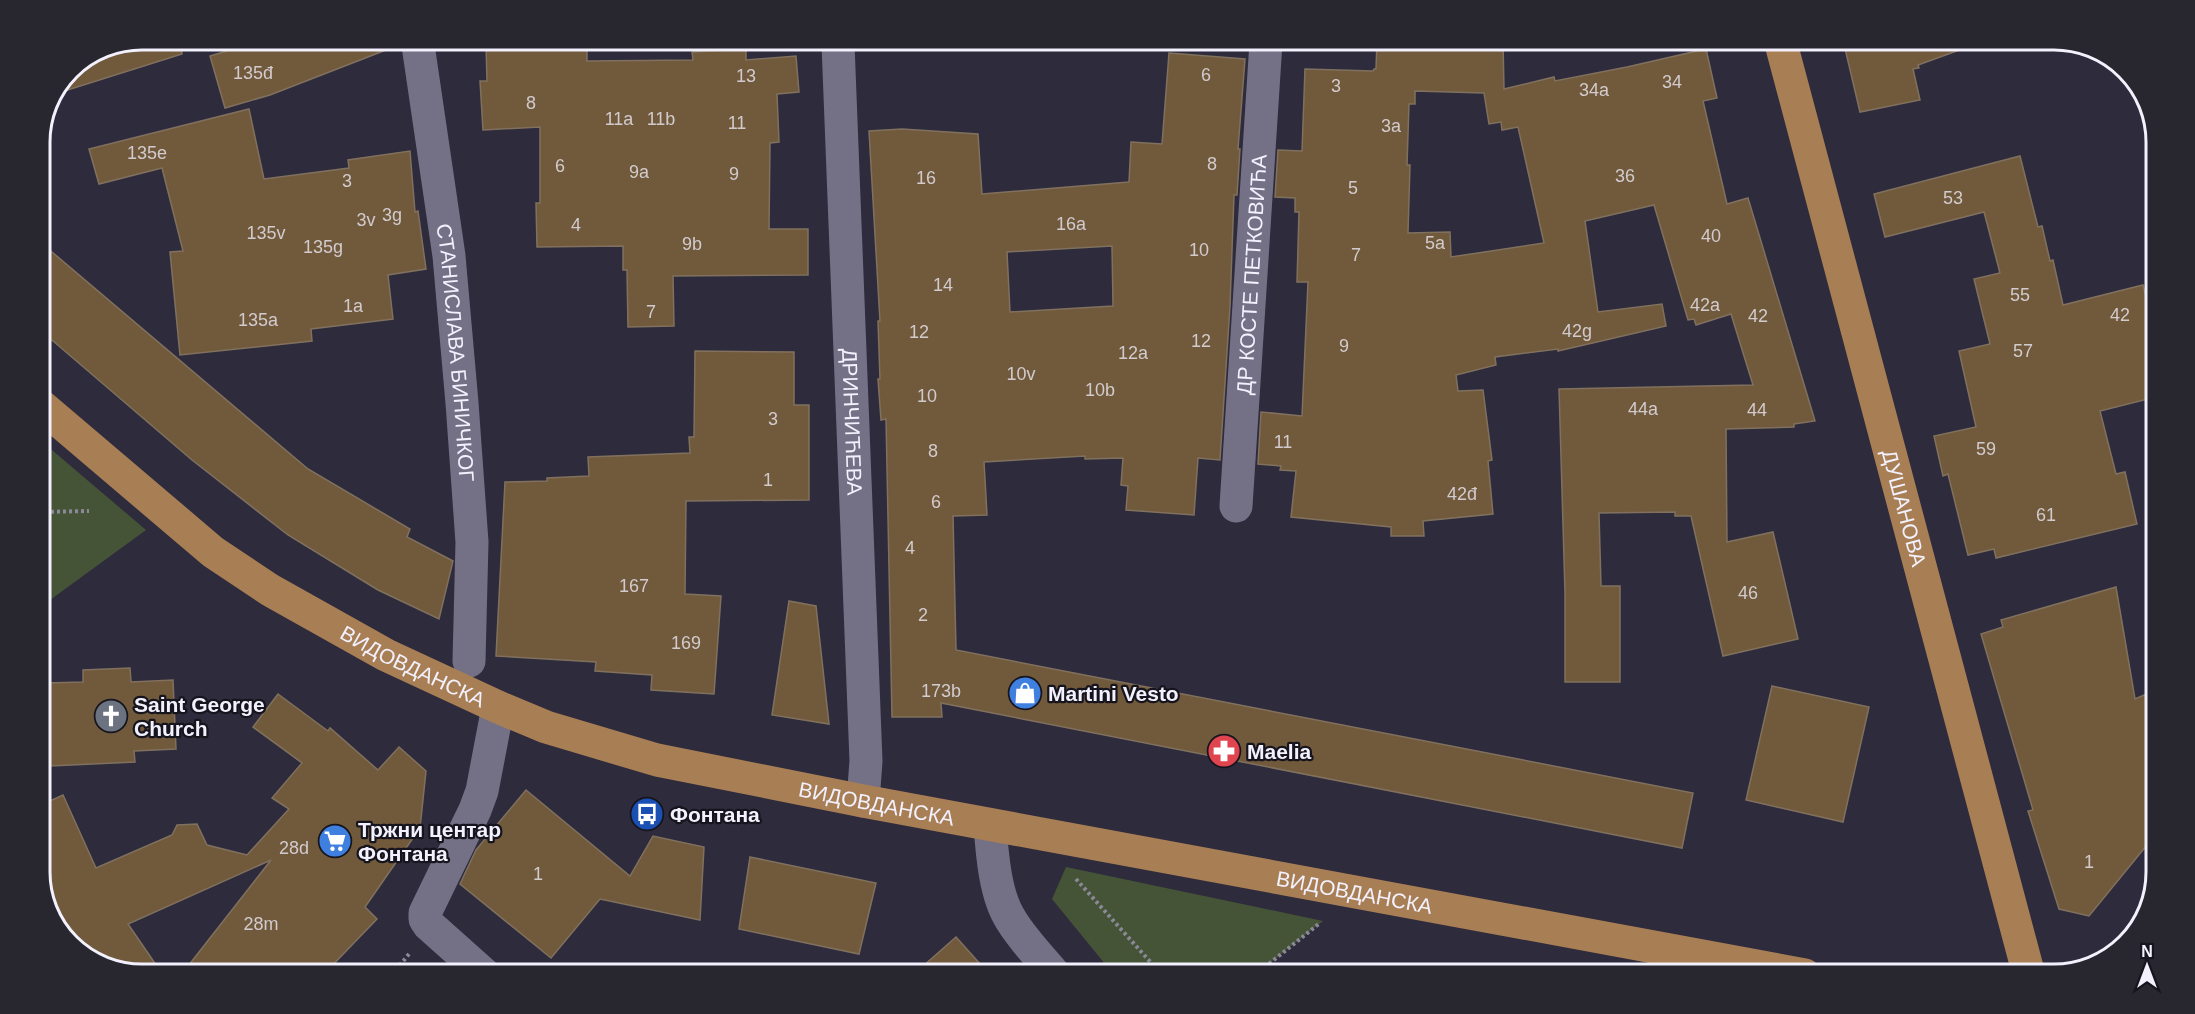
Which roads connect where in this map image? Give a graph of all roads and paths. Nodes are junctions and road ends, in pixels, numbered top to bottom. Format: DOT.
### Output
graph roads {
  1 [pos="419,50"];
  2 [pos="838,50"];
  3 [pos="1265,50"];
  4 [pos="1783,50"];
  5 [pos="50,413"];
  6 [pos="1236,506"];
  7 [pos="89,511"];
  8 [pos="50,512"];
  9 [pos="469,661"];
  10 [pos="498,707"];
  11 [pos="863,801"];
  12 [pos="990,825"];
  13 [pos="1073,875"];
  14 [pos="1323,921"];
  15 [pos="473,964"];
  16 [pos="1046,964"];
  17 [pos="1152,964"];
  18 [pos="1269,964"];
  19 [pos="1747,964"];
  20 [pos="2027,964"];
  1 -- 9 [label="street, СТАНИСЛАВА БИНИЧКОГ"];
  2 -- 11 [label="street, ДРИНЧИЋЕВА"];
  3 -- 6 [label="street, ДР КОСТЕ ПЕТКОВИЋА"];
  4 -- 20 [label="main road, ДУШАНОВА"];
  5 -- 10 [label="main road, ВИДОВДАНСКА"];
  7 -- 8 [label="path"];
  10 -- 11 [label="main road, ВИДОВДАНСКА"];
  10 -- 15 [label="street"];
  11 -- 12 [label="main road, ВИДОВДАНСКА"];
  12 -- 16 [label="street"];
  12 -- 19 [label="main road, ВИДОВДАНСКА"];
  13 -- 17 [label="path"];
  14 -- 18 [label="path"];
}
